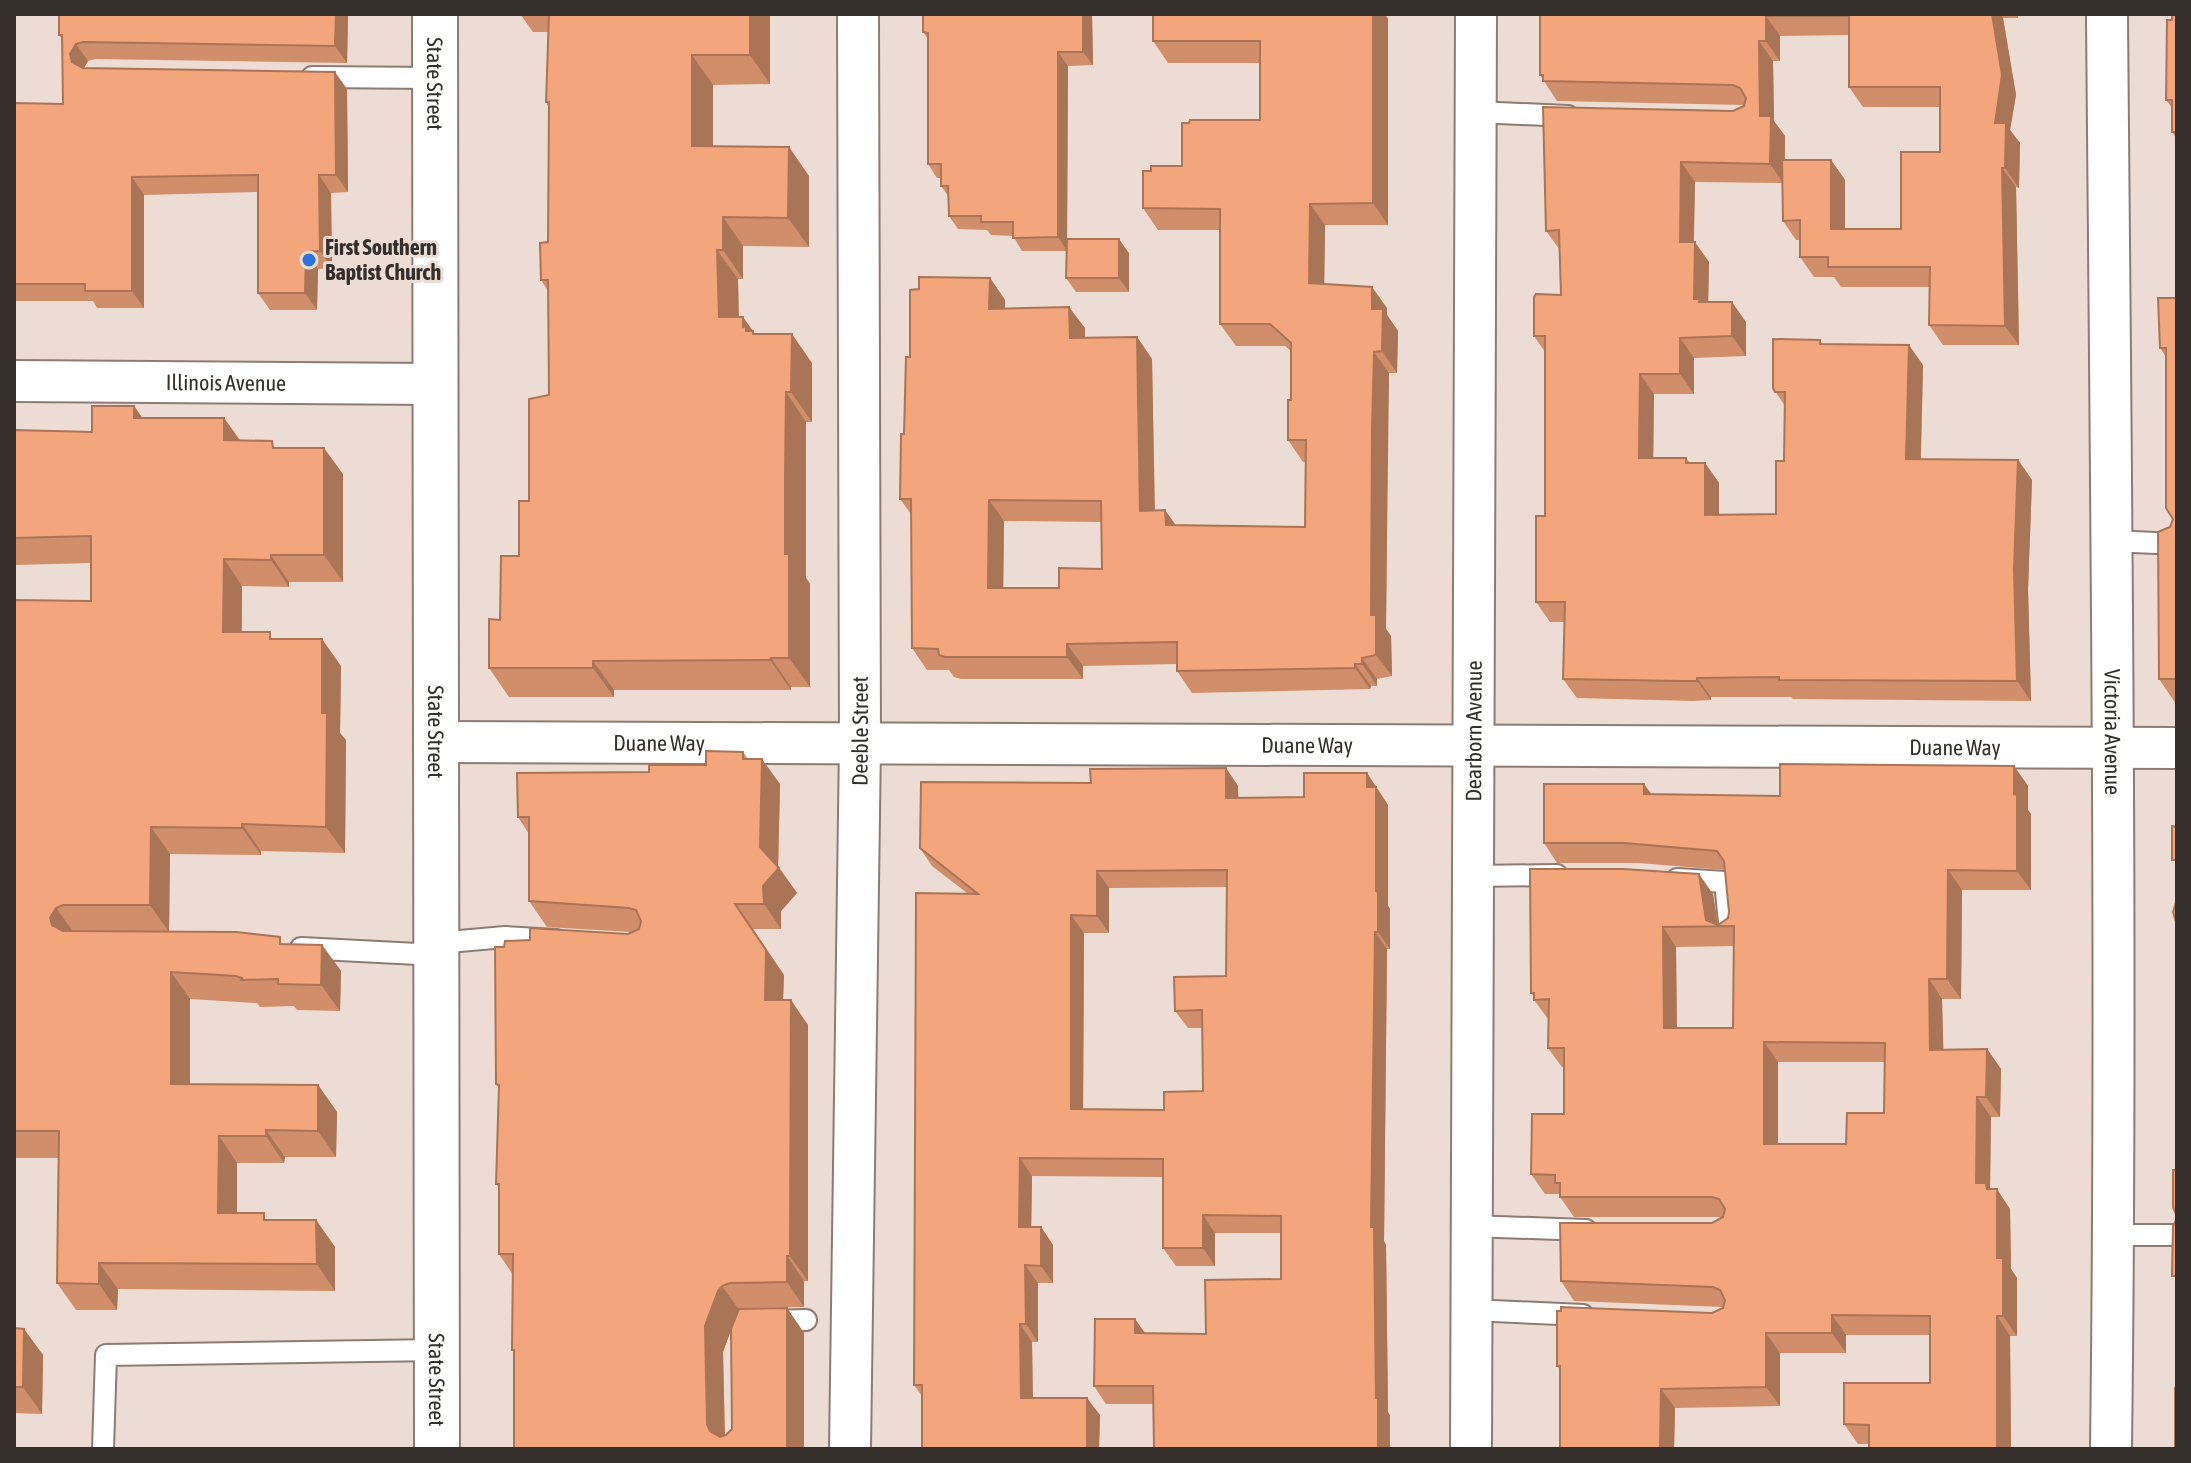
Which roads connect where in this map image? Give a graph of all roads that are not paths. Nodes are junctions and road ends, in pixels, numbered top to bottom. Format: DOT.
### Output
graph roads {
  1 [pos="435,14"];
  2 [pos="858,14"];
  3 [pos="1476,14"];
  4 [pos="2107,14"];
  5 [pos="285,76"];
  6 [pos="436,78"];
  7 [pos="1476,112"];
  8 [pos="1591,116"];
  9 [pos="14,381"];
  10 [pos="436,384"];
  11 [pos="2112,541"];
  12 [pos="2177,544"];
  13 [pos="437,742"];
  14 [pos="860,744"];
  15 [pos="1474,747"];
  16 [pos="2113,748"];
  17 [pos="2177,748"];
  18 [pos="1574,875"];
  19 [pos="1473,876"];
  20 [pos="1662,878"];
  21 [pos="1730,932"];
  22 [pos="584,942"];
  23 [pos="284,947"];
  24 [pos="437,949"];
  25 [pos="1470,1226"];
  26 [pos="1606,1230"];
  27 [pos="2114,1235"];
  28 [pos="2177,1235"];
  29 [pos="1471,1310"];
  30 [pos="1598,1315"];
  31 [pos="806,1320"];
  32 [pos="748,1321"];
  33 [pos="437,1350"];
  34 [pos="103,1449"];
  35 [pos="437,1449"];
  36 [pos="850,1449"];
  37 [pos="1471,1449"];
  38 [pos="2111,1449"];
  1 -- 6 [label="main road, State Street"];
  2 -- 14 [label="street, Deeble Street"];
  3 -- 7 [label="street, Dearborn Avenue"];
  4 -- 11 [label="street, Victoria Avenue"];
  5 -- 6 [label="lane"];
  6 -- 10 [label="main road, State Street"];
  7 -- 8 [label="lane"];
  7 -- 15 [label="street, Dearborn Avenue"];
  9 -- 10 [label="street, Illinois Avenue"];
  10 -- 13 [label="main road, State Street"];
  11 -- 12 [label="lane"];
  11 -- 16 [label="street, Victoria Avenue"];
  13 -- 14 [label="street, Duane Way"];
  13 -- 24 [label="main road, State Street"];
  14 -- 15 [label="street, Duane Way"];
  14 -- 36 [label="street, Deeble Street"];
  15 -- 16 [label="street, Duane Way"];
  15 -- 19 [label="street, Dearborn Avenue"];
  16 -- 17 [label="street, Duane Way"];
  16 -- 27 [label="street, Victoria Avenue"];
  18 -- 19 [label="lane"];
  19 -- 25 [label="street, Dearborn Avenue"];
  20 -- 21 [label="lane"];
  22 -- 24 [label="lane"];
  23 -- 24 [label="lane"];
  24 -- 33 [label="main road, State Street"];
  25 -- 26 [label="lane"];
  25 -- 29 [label="street, Dearborn Avenue"];
  27 -- 28 [label="lane"];
  27 -- 38 [label="street, Victoria Avenue"];
  29 -- 30 [label="lane"];
  29 -- 37 [label="street, Dearborn Avenue"];
  31 -- 32 [label="lane"];
  33 -- 34 [label="lane"];
  33 -- 35 [label="main road, State Street"];
}
